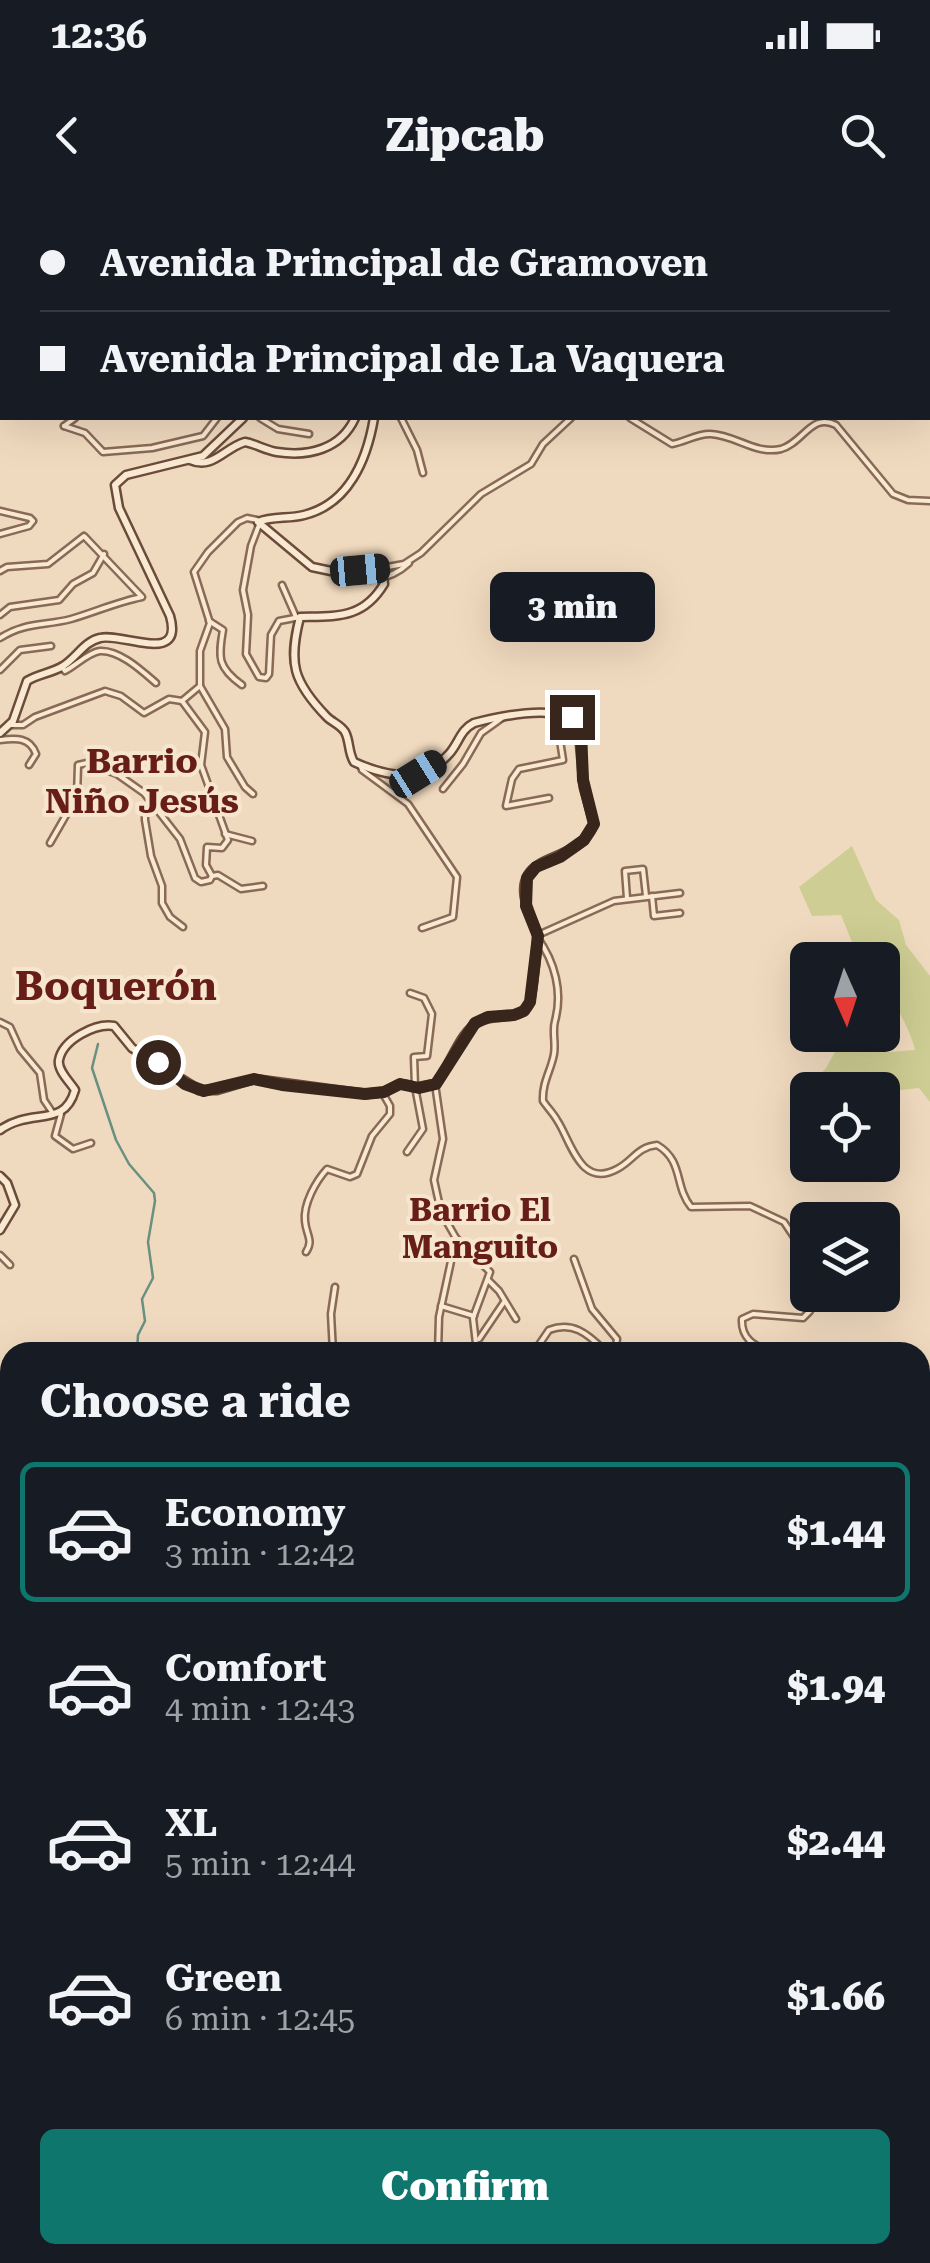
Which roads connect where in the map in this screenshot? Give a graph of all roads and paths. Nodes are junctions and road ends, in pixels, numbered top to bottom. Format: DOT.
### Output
graph roads {
  1 [pos="72,420"];
  2 [pos="215,420"];
  3 [pos="241,420"];
  4 [pos="263,420"];
  5 [pos="354,420"];
  6 [pos="374,420"];
  7 [pos="402,420"];
  8 [pos="568,420"];
  9 [pos="633,420"];
  10 [pos="827,420"];
  11 [pos="827,420"];
  12 [pos="309,434"];
  13 [pos="190,460"];
  14 [pos="423,473"];
  15 [pos="930,502"];
  16 [pos="0,512"];
  17 [pos="259,523"];
  18 [pos="0,534"];
  19 [pos="104,554"];
  20 [pos="413,560"];
  21 [pos="382,568"];
  22 [pos="0,571"];
  23 [pos="331,571"];
  24 [pos="384,579"];
  25 [pos="282,585"];
  26 [pos="0,614"];
  27 [pos="298,617"];
  28 [pos="209,621"];
  29 [pos="0,638"];
  30 [pos="52,646"];
  31 [pos="62,667"];
  32 [pos="0,670"];
  33 [pos="156,682"];
  34 [pos="242,685"];
  35 [pos="200,686"];
  36 [pos="182,701"];
  37 [pos="556,715"];
  38 [pos="502,718"];
  39 [pos="10,725"];
  40 [pos="0,736"];
  41 [pos="360,764"];
  42 [pos="30,765"];
  43 [pos="443,789"];
  44 [pos="253,794"];
  45 [pos="549,798"];
  46 [pos="152,803"];
  47 [pos="225,834"];
  48 [pos="252,841"];
  49 [pos="50,843"];
  50 [pos="212,876"];
  51 [pos="263,886"];
  52 [pos="680,892"];
  53 [pos="649,896"];
  54 [pos="627,898"];
  55 [pos="680,913"];
  56 [pos="183,927"];
  57 [pos="422,928"];
  58 [pos="537,936"];
  59 [pos="410,993"];
  60 [pos="0,1025"];
  61 [pos="436,1084"];
  62 [pos="415,1087"];
  63 [pos="382,1092"];
  64 [pos="58,1115"];
  65 [pos="0,1130"];
  66 [pos="91,1143"];
  67 [pos="407,1152"];
  68 [pos="0,1176"];
  69 [pos="0,1230"];
  70 [pos="790,1231"];
  71 [pos="456,1238"];
  72 [pos="306,1252"];
  73 [pos="0,1254"];
  74 [pos="574,1259"];
  75 [pos="10,1265"];
  76 [pos="488,1280"];
  77 [pos="335,1287"];
  78 [pos="504,1302"];
  79 [pos="441,1306"];
  80 [pos="809,1312"];
  81 [pos="474,1316"];
  82 [pos="516,1319"];
  83 [pos="478,1340"];
  84 [pos="332,1342"];
  85 [pos="439,1342"];
  86 [pos="541,1342"];
  87 [pos="596,1342"];
  88 [pos="617,1342"];
  89 [pos="752,1342"];
  1 -- 2 [label="street"];
  3 -- 13 [label="street"];
  4 -- 12 [label="street"];
  5 -- 13 [label="street"];
  6 -- 17 [label="street"];
  7 -- 14 [label="street"];
  8 -- 20 [label="street"];
  9 -- 10 [label="street"];
  11 -- 15 [label="street"];
  13 -- 31 [label="street"];
  16 -- 18 [label="street"];
  17 -- 23 [label="street"];
  17 -- 27 [label="street"];
  17 -- 28 [label="street"];
  19 -- 22 [label="street"];
  19 -- 26 [label="street"];
  19 -- 29 [label="street"];
  20 -- 21 [label="street"];
  20 -- 24 [label="street"];
  21 -- 23 [label="street"];
  21 -- 24 [label="street"];
  23 -- 24 [label="street"];
  24 -- 27 [label="street"];
  25 -- 27 [label="street"];
  27 -- 41 [label="street"];
  28 -- 34 [label="street"];
  28 -- 35 [label="street"];
  30 -- 32 [label="street"];
  31 -- 33 [label="street"];
  31 -- 39 [label="street"];
  35 -- 36 [label="street"];
  35 -- 44 [label="street"];
  36 -- 39 [label="street"];
  36 -- 47 [label="street"];
  37 -- 38 [label="street"];
  37 -- 45 [label="street"];
  37 -- 58 [label="street"];
  38 -- 41 [label="street"];
  38 -- 43 [label="street"];
  39 -- 40 [label="street"];
  40 -- 42 [label="street"];
  41 -- 57 [label="street"];
  46 -- 49 [label="street"];
  46 -- 50 [label="street"];
  46 -- 56 [label="street"];
  47 -- 48 [label="street"];
  47 -- 50 [label="street"];
  50 -- 51 [label="street"];
  52 -- 53 [label="street"];
  53 -- 54 [label="street"];
  53 -- 54 [label="street"];
  53 -- 55 [label="street"];
  54 -- 58 [label="street"];
  58 -- 61 [label="street"];
  58 -- 70 [label="street"];
  59 -- 62 [label="street"];
  60 -- 64 [label="street"];
  61 -- 62 [label="street"];
  61 -- 71 [label="street"];
  62 -- 63 [label="street"];
  62 -- 67 [label="street"];
  63 -- 64 [label="street"];
  63 -- 72 [label="street"];
  64 -- 65 [label="street"];
  64 -- 66 [label="street"];
  68 -- 69 [label="street"];
  71 -- 76 [label="street"];
  71 -- 79 [label="street"];
  73 -- 75 [label="street"];
  74 -- 88 [label="street"];
  76 -- 78 [label="street"];
  76 -- 81 [label="street"];
  77 -- 84 [label="street"];
  78 -- 82 [label="street"];
  78 -- 83 [label="street"];
  79 -- 81 [label="street"];
  79 -- 85 [label="street"];
  80 -- 89 [label="street"];
  81 -- 83 [label="street"];
  86 -- 87 [label="street"];
}
